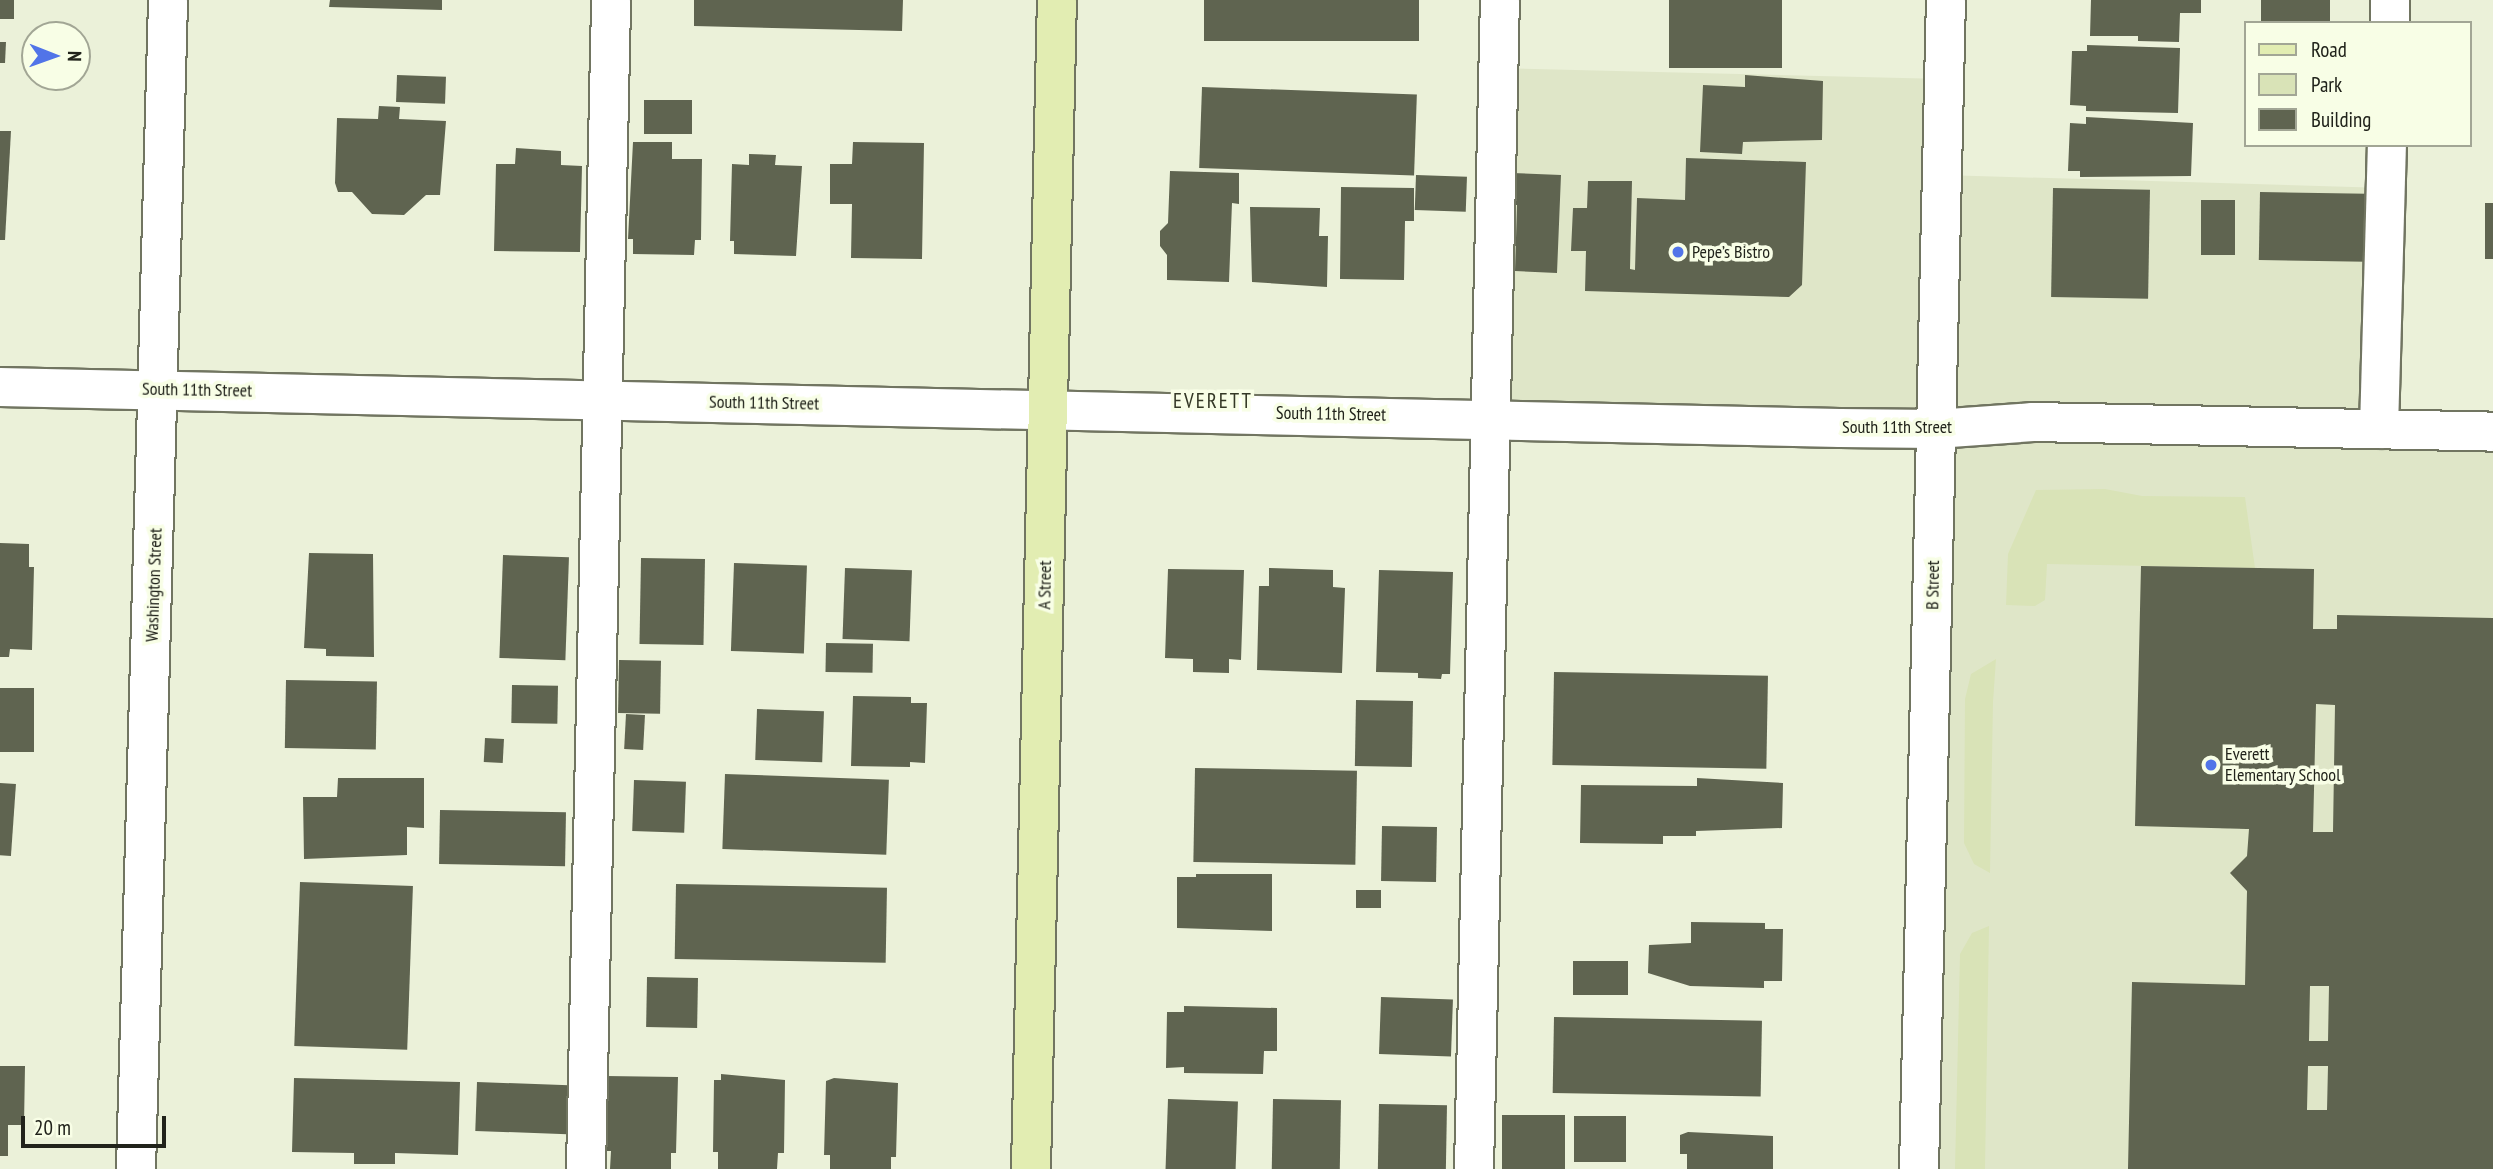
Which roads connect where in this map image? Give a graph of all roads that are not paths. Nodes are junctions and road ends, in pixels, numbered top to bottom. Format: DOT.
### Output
graph roads {
  1 [pos="168,0"];
  2 [pos="611,0"];
  3 [pos="1057,0"];
  4 [pos="1500,0"];
  5 [pos="1946,0"];
  6 [pos="2390,0"];
  7 [pos="2389,21"];
  8 [pos="2387,147"];
  9 [pos="0,387"];
  10 [pos="159,389"];
  11 [pos="604,400"];
  12 [pos="1049,409"];
  13 [pos="1492,417"];
  14 [pos="1936,429"];
  15 [pos="2379,429"];
  16 [pos="2493,432"];
  17 [pos="136,1169"];
  18 [pos="586,1169"];
  19 [pos="1031,1169"];
  20 [pos="1474,1169"];
  21 [pos="1919,1169"];
  1 -- 10 [label="street, Washington Street"];
  2 -- 11 [label="street"];
  3 -- 12 [label="main road, A Street"];
  4 -- 13 [label="street"];
  5 -- 14 [label="street, B Street"];
  6 -- 7 [label="street"];
  8 -- 15 [label="street"];
  9 -- 10 [label="street, South 11th Street"];
  10 -- 11 [label="street, South 11th Street"];
  10 -- 17 [label="street, Washington Street"];
  11 -- 12 [label="street, South 11th Street"];
  11 -- 18 [label="street"];
  12 -- 13 [label="street, South 11th Street"];
  12 -- 19 [label="main road, A Street"];
  13 -- 14 [label="street, South 11th Street"];
  13 -- 20 [label="street"];
  14 -- 15 [label="street, South 11th Street"];
  14 -- 21 [label="street, B Street"];
  15 -- 16 [label="street, South 11th Street"];
}
